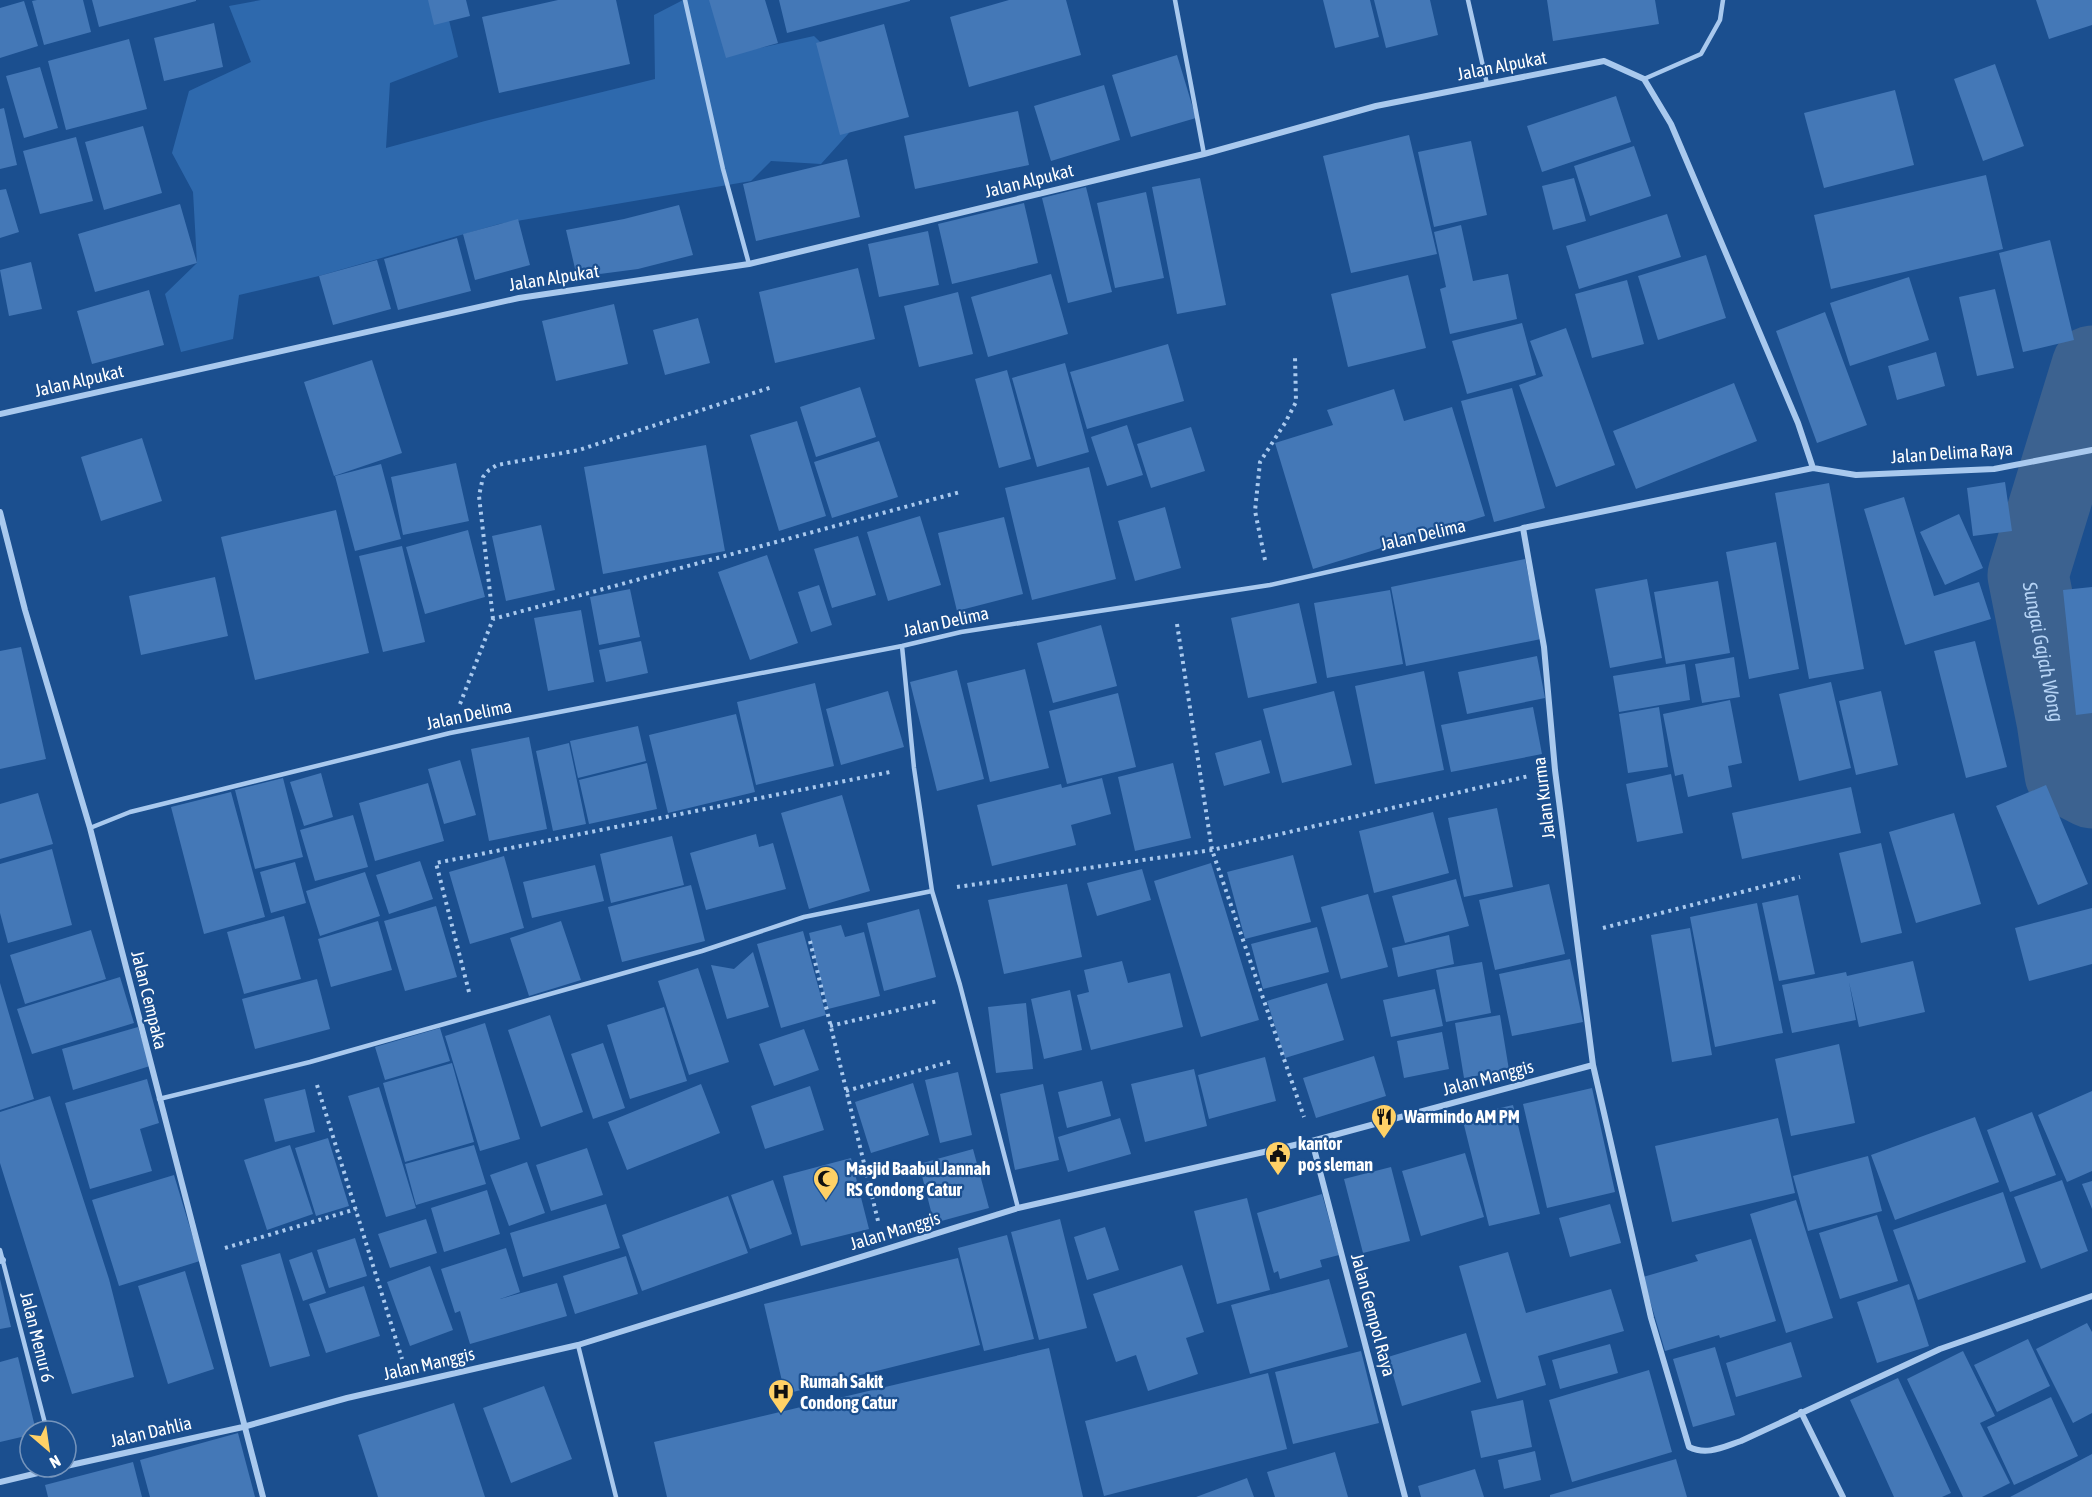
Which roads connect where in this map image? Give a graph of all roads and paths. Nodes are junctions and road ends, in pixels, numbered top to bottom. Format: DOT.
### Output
graph roads {
  1 [pos="685,0"];
  2 [pos="1175,0"];
  3 [pos="1468,0"];
  4 [pos="1723,0"];
  5 [pos="1644,79"];
  6 [pos="1487,84"];
  7 [pos="1204,154"];
  8 [pos="749,264"];
  9 [pos="1295,357"];
  10 [pos="772,387"];
  11 [pos="0,414"];
  12 [pos="2092,450"];
  13 [pos="1813,468"];
  14 [pos="960,492"];
  15 [pos="0,512"];
  16 [pos="1523,528"];
  17 [pos="1270,585"];
  18 [pos="1173,600"];
  19 [pos="493,619"];
  20 [pos="902,646"];
  21 [pos="450,733"];
  22 [pos="914,768"];
  23 [pos="1555,770"];
  24 [pos="90,828"];
  25 [pos="1212,850"];
  26 [pos="1800,877"];
  27 [pos="932,891"];
  28 [pos="804,917"];
  29 [pos="1576,935"];
  30 [pos="962,995"];
  31 [pos="475,1014"];
  32 [pos="830,1026"];
  33 [pos="977,1054"];
  34 [pos="310,1062"];
  35 [pos="1593,1065"];
  36 [pos="846,1091"];
  37 [pos="159,1099"];
  38 [pos="1312,1141"];
  39 [pos="1018,1208"];
  40 [pos="356,1209"];
  41 [pos="885,1249"];
  42 [pos="0,1250"];
  43 [pos="202,1256"];
  44 [pos="1,1260"];
  45 [pos="2092,1296"];
  46 [pos="578,1345"];
  47 [pos="410,1384"];
  48 [pos="1801,1412"];
  49 [pos="44,1419"];
  50 [pos="243,1427"];
  51 [pos="78,1463"];
  52 [pos="18,1478"];
  53 [pos="0,1482"];
  54 [pos="263,1497"];
  55 [pos="616,1497"];
  56 [pos="1405,1497"];
  57 [pos="1843,1497"];
  1 -- 8 [label="lane"];
  2 -- 7 [label="lane"];
  3 -- 6 [label="lane"];
  4 -- 5 [label="lane"];
  5 -- 6 [label="street, Jalan Alpukat"];
  5 -- 13 [label="street"];
  6 -- 7 [label="street, Jalan Alpukat"];
  7 -- 8 [label="street, Jalan Alpukat"];
  8 -- 11 [label="street, Jalan Alpukat"];
  9 -- 17 [label="path"];
  10 -- 19 [label="path"];
  12 -- 13 [label="street, Jalan Delima Raya"];
  13 -- 16 [label="street, Jalan Delima"];
  14 -- 19 [label="path"];
  15 -- 24 [label="street, Jalan Cempaka"];
  16 -- 17 [label="lane, Jalan Delima"];
  16 -- 23 [label="street, Jalan Kurma"];
  17 -- 18 [label="lane, Jalan Delima"];
  18 -- 20 [label="lane, Jalan Delima"];
  18 -- 25 [label="path"];
  19 -- 21 [label="path"];
  20 -- 21 [label="lane, Jalan Delima"];
  20 -- 22 [label="lane"];
  21 -- 24 [label="lane, Jalan Delima"];
  22 -- 27 [label="lane"];
  22 -- 31 [label="path"];
  23 -- 25 [label="path"];
  23 -- 29 [label="street, Jalan Kurma"];
  24 -- 37 [label="street, Jalan Cempaka"];
  25 -- 27 [label="path"];
  25 -- 38 [label="path"];
  26 -- 29 [label="path"];
  27 -- 28 [label="lane"];
  27 -- 30 [label="lane"];
  28 -- 31 [label="lane"];
  28 -- 32 [label="path"];
  29 -- 35 [label="street, Jalan Kurma"];
  30 -- 32 [label="path"];
  30 -- 33 [label="lane"];
  31 -- 34 [label="lane"];
  32 -- 36 [label="path"];
  33 -- 36 [label="path"];
  33 -- 39 [label="lane"];
  34 -- 37 [label="lane"];
  34 -- 40 [label="path"];
  35 -- 38 [label="street, Jalan Manggis"];
  35 -- 48 [label="street, Jalan Kurma"];
  36 -- 41 [label="path"];
  37 -- 43 [label="street, Jalan Cempaka"];
  38 -- 39 [label="street, Jalan Manggis"];
  38 -- 56 [label="street, Jalan Gempol Raya"];
  39 -- 41 [label="street, Jalan Manggis"];
  40 -- 43 [label="path"];
  40 -- 47 [label="path"];
  41 -- 46 [label="street, Jalan Manggis"];
  42 -- 44 [label="lane, Jalan Menur 6"];
  43 -- 50 [label="street, Jalan Cempaka"];
  44 -- 49 [label="lane, Jalan Menur 6"];
  45 -- 48 [label="street"];
  46 -- 47 [label="street, Jalan Manggis"];
  46 -- 55 [label="lane"];
  47 -- 50 [label="street, Jalan Manggis"];
  48 -- 57 [label="street"];
  50 -- 51 [label="street, Jalan Dahlia"];
  50 -- 54 [label="street, Jalan Cempaka"];
  52 -- 53 [label="street, Jalan Dahlia"];
}
